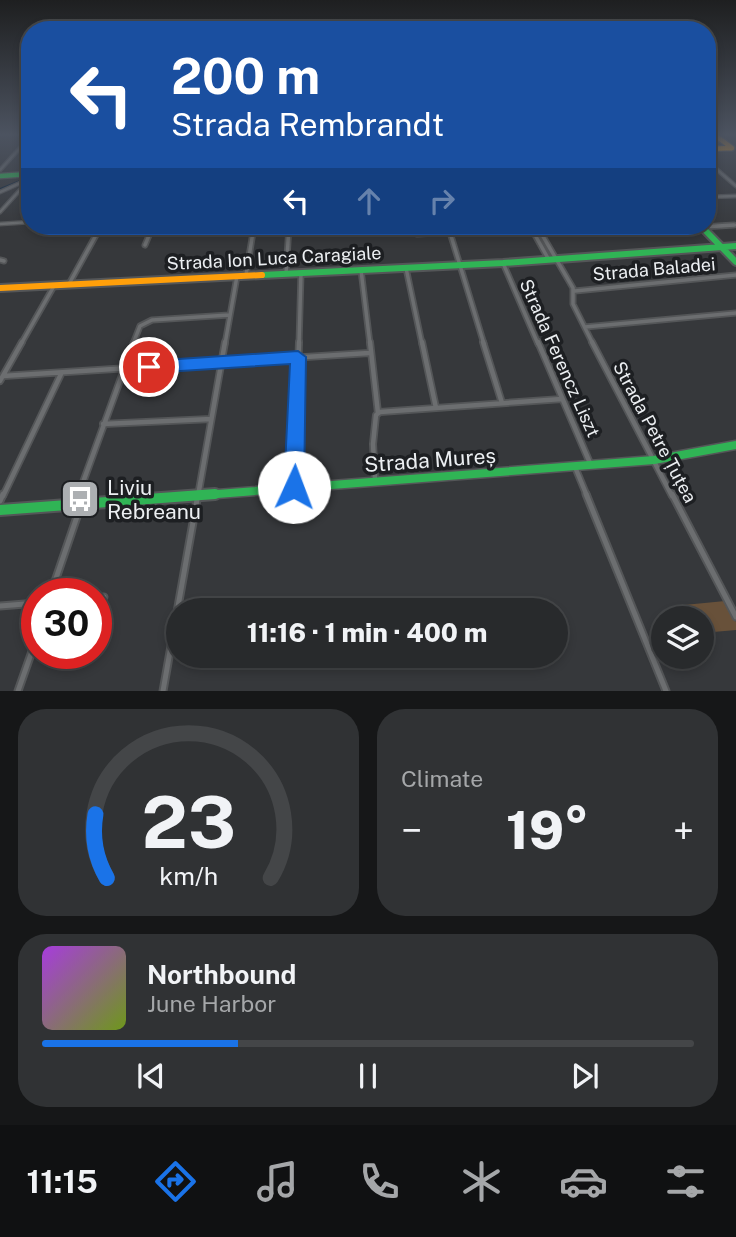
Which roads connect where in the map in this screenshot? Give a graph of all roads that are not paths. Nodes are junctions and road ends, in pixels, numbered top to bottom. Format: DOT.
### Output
graph roads {
  1 [pos="717,170"];
  2 [pos="0,173"];
  3 [pos="21,176"];
  4 [pos="21,182"];
  5 [pos="736,186"];
  6 [pos="21,188"];
  7 [pos="0,192"];
  8 [pos="736,196"];
  9 [pos="716,197"];
  10 [pos="0,212"];
  11 [pos="21,223"];
  12 [pos="0,224"];
  13 [pos="736,225"];
  14 [pos="716,226"];
  15 [pos="96,235"];
  16 [pos="149,235"];
  17 [pos="253,235"];
  18 [pos="288,235"];
  19 [pos="451,235"];
  20 [pos="536,235"];
  21 [pos="541,235"];
  22 [pos="711,235"];
  23 [pos="145,245"];
  24 [pos="721,246"];
  25 [pos="736,246"];
  26 [pos="553,259"];
  27 [pos="736,262"];
  28 [pos="503,263"];
  29 [pos="459,265"];
  30 [pos="406,268"];
  31 [pos="361,270"];
  32 [pos="301,273"];
  33 [pos="286,274"];
  34 [pos="246,275"];
  35 [pos="736,275"];
  36 [pos="237,276"];
  37 [pos="69,284"];
  38 [pos="55,285"];
  39 [pos="0,288"];
  40 [pos="574,292"];
  41 [pos="736,313"];
  42 [pos="229,315"];
  43 [pos="584,327"];
  44 [pos="369,353"];
  45 [pos="298,357"];
  46 [pos="220,362"];
  47 [pos="125,369"];
  48 [pos="61,373"];
  49 [pos="3,376"];
  50 [pos="0,381"];
  51 [pos="562,399"];
  52 [pos="502,403"];
  53 [pos="436,408"];
  54 [pos="378,413"];
  55 [pos="211,418"];
  56 [pos="103,424"];
  57 [pos="733,445"];
  58 [pos="736,453"];
  59 [pos="654,460"];
  60 [pos="591,465"];
  61 [pos="575,467"];
  62 [pos="375,481"];
  63 [pos="294,487"];
  64 [pos="197,495"];
  65 [pos="0,502"];
  66 [pos="79,503"];
  67 [pos="0,510"];
  68 [pos="56,578"];
  69 [pos="21,604"];
  70 [pos="0,606"];
  71 [pos="736,617"];
  72 [pos="26,669"];
  73 [pos="18,691"];
  74 [pos="163,691"];
  75 [pos="666,691"];
  1 -- 5 [label="street"];
  2 -- 3 [label="street"];
  4 -- 7 [label="street"];
  6 -- 10 [label="street"];
  8 -- 9 [label="street"];
  11 -- 12 [label="street"];
  13 -- 14 [label="street"];
  15 -- 37 [label="street"];
  16 -- 23 [label="street"];
  17 -- 34 [label="street"];
  18 -- 33 [label="street"];
  19 -- 29 [label="street"];
  20 -- 26 [label="street, Strada Petre Țuțea"];
  21 -- 26 [label="street"];
  22 -- 24 [label="street"];
  24 -- 25 [label="street, Strada Ion Luca Caragiale"];
  24 -- 26 [label="street, Strada Ion Luca Caragiale"];
  24 -- 27 [label="street"];
  26 -- 28 [label="street, Strada Ion Luca Caragiale"];
  26 -- 40 [label="street, Strada Petre Țuțea"];
  28 -- 29 [label="street, Strada Ion Luca Caragiale"];
  28 -- 51 [label="street, Strada Ferencz Liszt"];
  29 -- 30 [label="street, Strada Ion Luca Caragiale"];
  29 -- 52 [label="street"];
  30 -- 31 [label="street, Strada Ion Luca Caragiale"];
  30 -- 53 [label="street"];
  31 -- 32 [label="street, Strada Ion Luca Caragiale"];
  31 -- 44 [label="street"];
  32 -- 33 [label="street, Strada Ion Luca Caragiale"];
  32 -- 45 [label="street"];
  33 -- 34 [label="street, Strada Ion Luca Caragiale"];
  34 -- 36 [label="street, Strada Ion Luca Caragiale"];
  35 -- 40 [label="street, Strada Baladei"];
  36 -- 37 [label="street, Strada Ion Luca Caragiale"];
  36 -- 42 [label="street"];
  37 -- 38 [label="street, Strada Ion Luca Caragiale"];
  38 -- 39 [label="street, Strada Ion Luca Caragiale"];
  38 -- 49 [label="street"];
  40 -- 43 [label="street, Strada Petre Țuțea"];
  41 -- 43 [label="street"];
  42 -- 46 [label="street"];
  42 -- 47 [label="street"];
  43 -- 59 [label="street, Strada Petre Țuțea"];
  44 -- 45 [label="street"];
  44 -- 54 [label="street"];
  45 -- 46 [label="street"];
  45 -- 63 [label="street"];
  46 -- 47 [label="street"];
  46 -- 55 [label="street"];
  47 -- 48 [label="street"];
  47 -- 56 [label="street"];
  48 -- 49 [label="street"];
  48 -- 65 [label="street"];
  49 -- 50 [label="street"];
  51 -- 52 [label="street"];
  51 -- 60 [label="street, Strada Ferencz Liszt"];
  52 -- 53 [label="street"];
  53 -- 54 [label="street"];
  54 -- 62 [label="street"];
  55 -- 56 [label="street"];
  55 -- 64 [label="street"];
  56 -- 66 [label="street"];
  57 -- 58 [label="street"];
  57 -- 59 [label="street, Strada Mureș"];
  59 -- 60 [label="street, Strada Mureș"];
  59 -- 71 [label="street, Strada Petre Țuțea"];
  60 -- 61 [label="street, Strada Mureș"];
  61 -- 62 [label="street, Strada Mureș"];
  61 -- 75 [label="street"];
  62 -- 63 [label="street, Strada Mureș"];
  63 -- 64 [label="street, Strada Mureș"];
  64 -- 66 [label="street, Strada Mureș"];
  64 -- 74 [label="street"];
  66 -- 67 [label="street, Strada Mureș"];
  66 -- 68 [label="street"];
  69 -- 70 [label="street"];
  72 -- 73 [label="street"];
}
